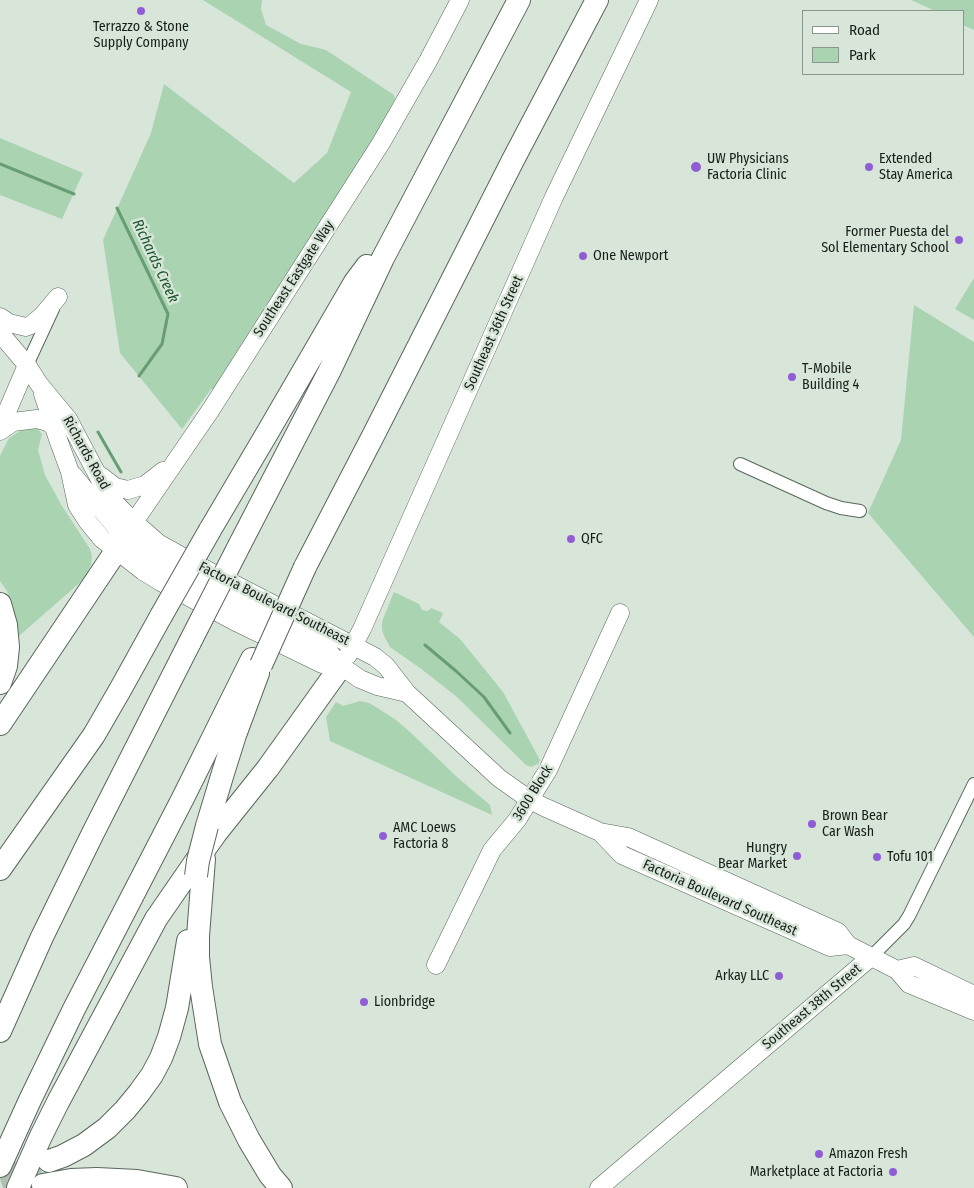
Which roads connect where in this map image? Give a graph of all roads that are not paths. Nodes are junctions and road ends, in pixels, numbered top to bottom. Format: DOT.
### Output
graph roads {
  1 [pos="460,0"];
  2 [pos="518,0"];
  3 [pos="597,0"];
  4 [pos="649,0"];
  5 [pos="403,220"];
  6 [pos="58,298"];
  7 [pos="0,318"];
  8 [pos="0,333"];
  9 [pos="27,365"];
  10 [pos="39,384"];
  11 [pos="54,427"];
  12 [pos="0,429"];
  13 [pos="177,460"];
  14 [pos="740,464"];
  15 [pos="95,469"];
  16 [pos="860,511"];
  17 [pos="134,522"];
  18 [pos="120,544"];
  19 [pos="0,604"];
  20 [pos="620,613"];
  21 [pos="353,646"];
  22 [pos="256,662"];
  23 [pos="341,666"];
  24 [pos="0,684"];
  25 [pos="120,690"];
  26 [pos="407,693"];
  27 [pos="0,724"];
  28 [pos="974,784"];
  29 [pos="530,800"];
  30 [pos="0,842"];
  31 [pos="0,869"];
  32 [pos="199,876"];
  33 [pos="871,957"];
  34 [pos="436,966"];
  35 [pos="897,970"];
  36 [pos="974,994"];
  37 [pos="974,1011"];
  38 [pos="0,1031"];
  39 [pos="49,1162"];
  40 [pos="0,1166"];
  41 [pos="43,1185"];
  42 [pos="18,1188"];
  43 [pos="176,1188"];
  44 [pos="281,1188"];
  45 [pos="599,1188"];
  1 -- 13 [label="main road, Southeast Eastgate Way"];
  2 -- 5 [label="highway"];
  3 -- 22 [label="highway, bridge"];
  4 -- 21 [label="main road, Southeast 36th Street"];
  5 -- 25 [label="highway, bridge"];
  5 -- 38 [label="highway, bridge"];
  6 -- 7 [label="main road"];
  6 -- 9 [label="street"];
  8 -- 9 [label="main road, Richards Road"];
  9 -- 10 [label="main road, Richards Road"];
  9 -- 12 [label="main road"];
  10 -- 11 [label="main road, Richards Road"];
  10 -- 15 [label="main road, Richards Road"];
  11 -- 12 [label="main road"];
  11 -- 18 [label="main road, Richards Road"];
  13 -- 15 [label="main road"];
  13 -- 17 [label="main road, Southeast Eastgate Way"];
  14 -- 16 [label="street"];
  15 -- 17 [label="main road, Richards Road"];
  17 -- 18 [label="main road, Southeast Eastgate Way"];
  17 -- 21 [label="main road, Factoria Boulevard Southeast"];
  18 -- 23 [label="main road, Factoria Boulevard Southeast"];
  18 -- 27 [label="highway"];
  19 -- 24 [label="highway"];
  20 -- 29 [label="main road, 3600 Block"];
  21 -- 23 [label="main road, Southeast 36th Street"];
  21 -- 26 [label="main road, Factoria Boulevard Southeast"];
  22 -- 32 [label="highway, bridge"];
  22 -- 40 [label="highway"];
  23 -- 26 [label="main road, Factoria Boulevard Southeast"];
  23 -- 42 [label="highway"];
  25 -- 30 [label="highway"];
  25 -- 31 [label="highway"];
  26 -- 29 [label="main road, Factoria Boulevard Southeast"];
  28 -- 33 [label="street, Southeast 38th Street"];
  29 -- 33 [label="main road, Factoria Boulevard Southeast"];
  29 -- 34 [label="main road, 3600 Block"];
  32 -- 39 [label="highway"];
  32 -- 44 [label="highway"];
  33 -- 35 [label="main road, Factoria Boulevard Southeast"];
  33 -- 45 [label="main road, Southeast 38th Street"];
  35 -- 36 [label="main road, Factoria Boulevard Southeast"];
  35 -- 37 [label="main road, Factoria Boulevard Southeast"];
  41 -- 43 [label="highway"];
}
